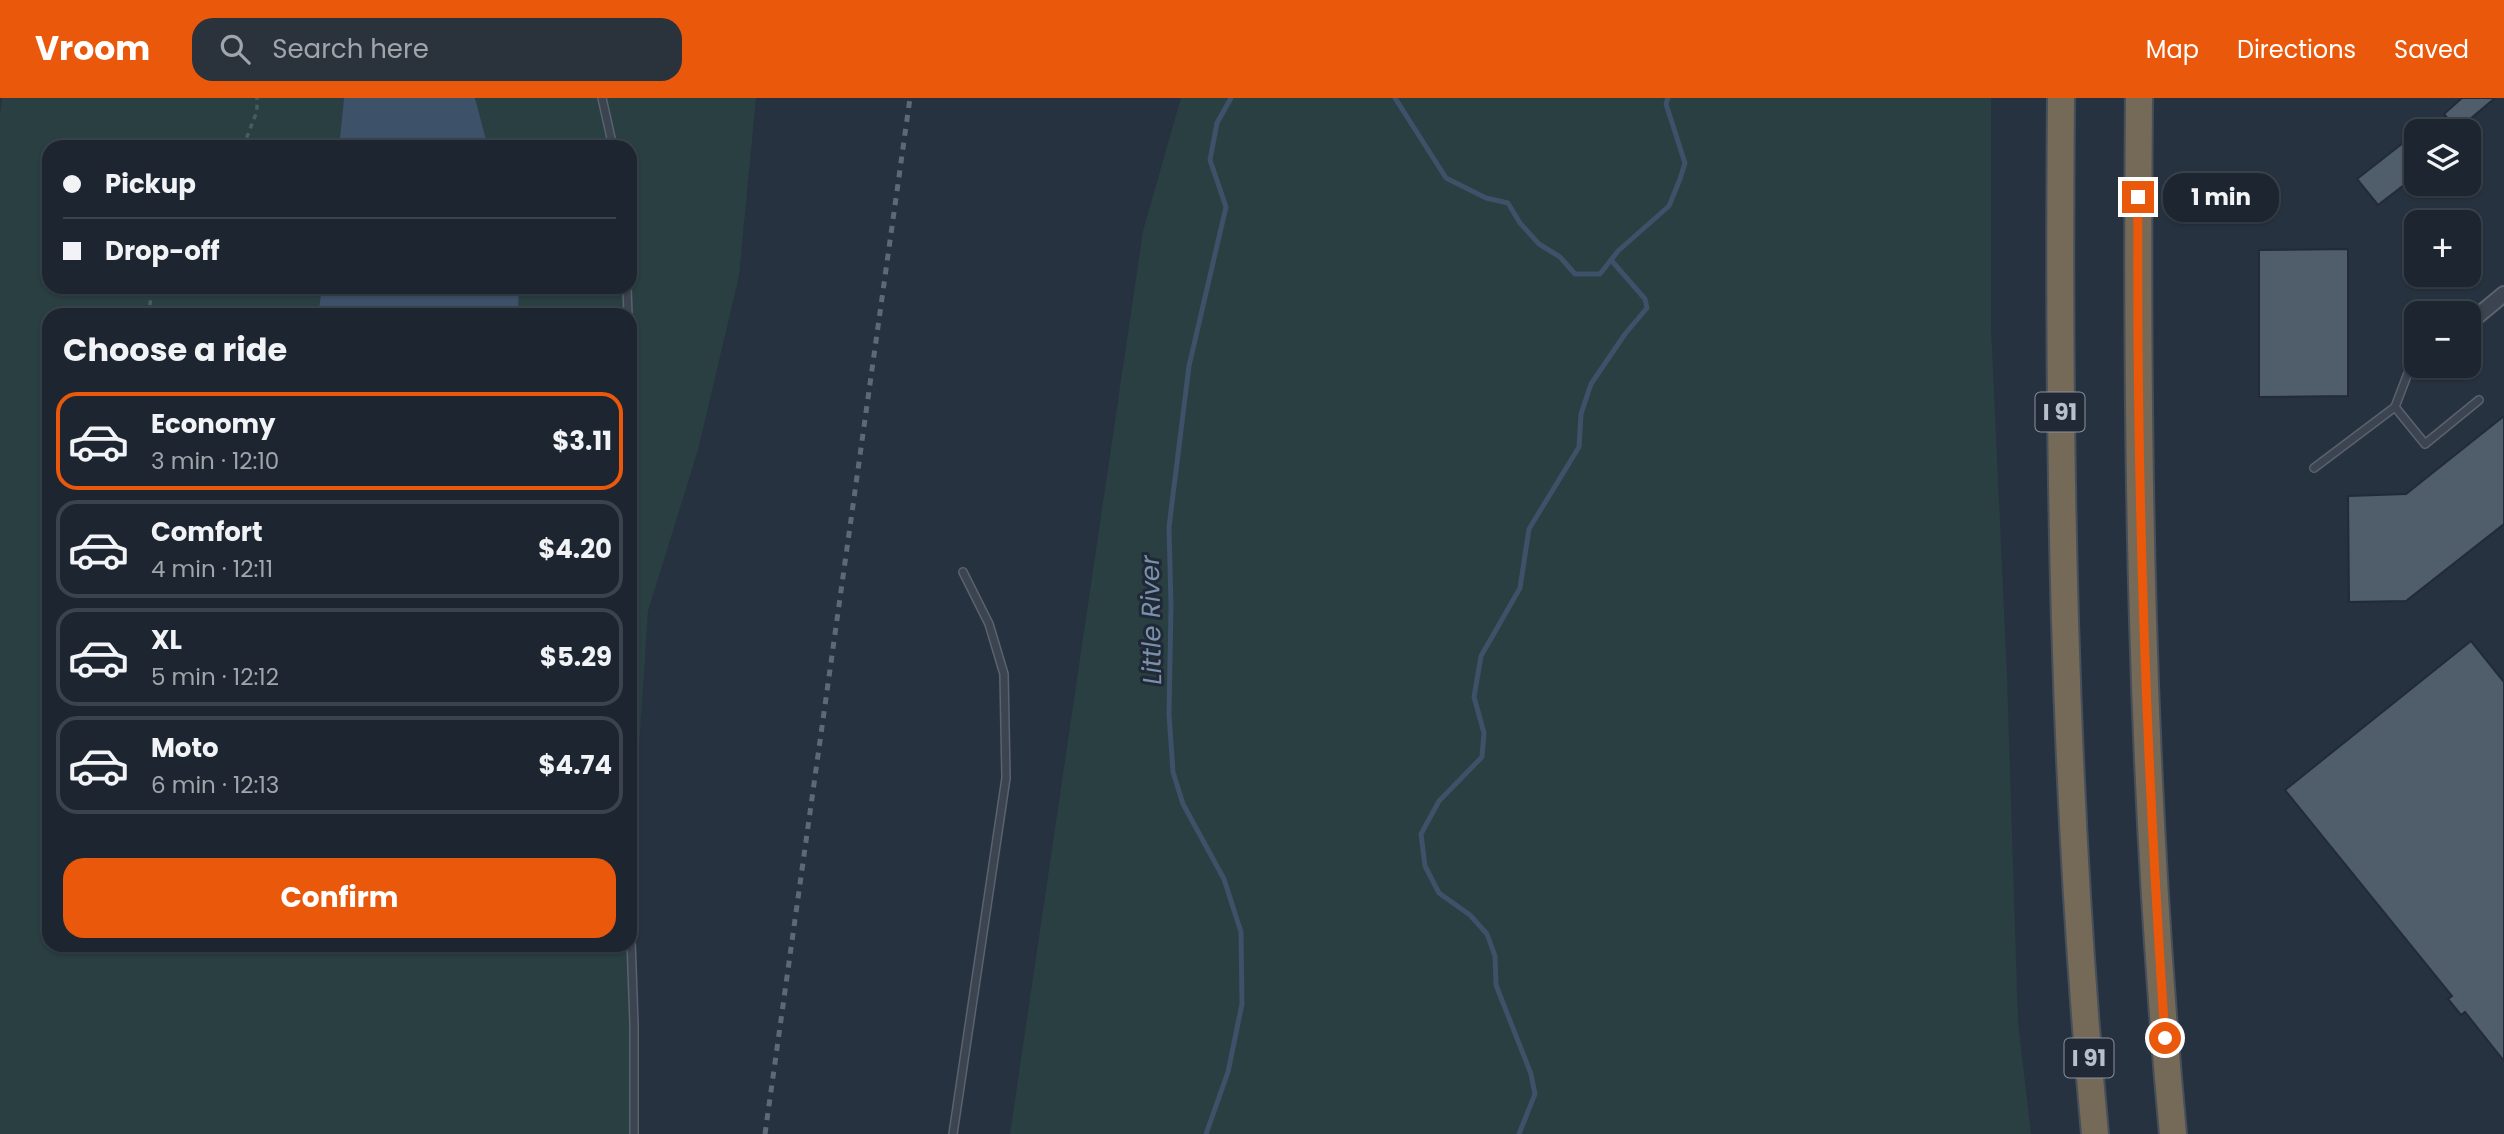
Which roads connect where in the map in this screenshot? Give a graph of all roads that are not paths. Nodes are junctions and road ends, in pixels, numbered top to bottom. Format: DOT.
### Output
graph roads {
  1 [pos="602,98"];
  2 [pos="2061,98"];
  3 [pos="2139,98"];
  4 [pos="611,140"];
  5 [pos="2504,294"];
  6 [pos="2481,313"];
  7 [pos="2406,378"];
  8 [pos="2479,400"];
  9 [pos="2395,407"];
  10 [pos="2314,468"];
  11 [pos="963,572"];
  12 [pos="631,952"];
  13 [pos="634,1134"];
  14 [pos="953,1134"];
  15 [pos="2095,1134"];
  16 [pos="2174,1134"];
  1 -- 4 [label="lane"];
  2 -- 15 [label="highway, I 91"];
  3 -- 16 [label="highway"];
  5 -- 6 [label="street"];
  7 -- 9 [label="lane"];
  8 -- 9 [label="lane"];
  9 -- 10 [label="lane"];
  11 -- 14 [label="lane"];
  12 -- 13 [label="lane"];
}
